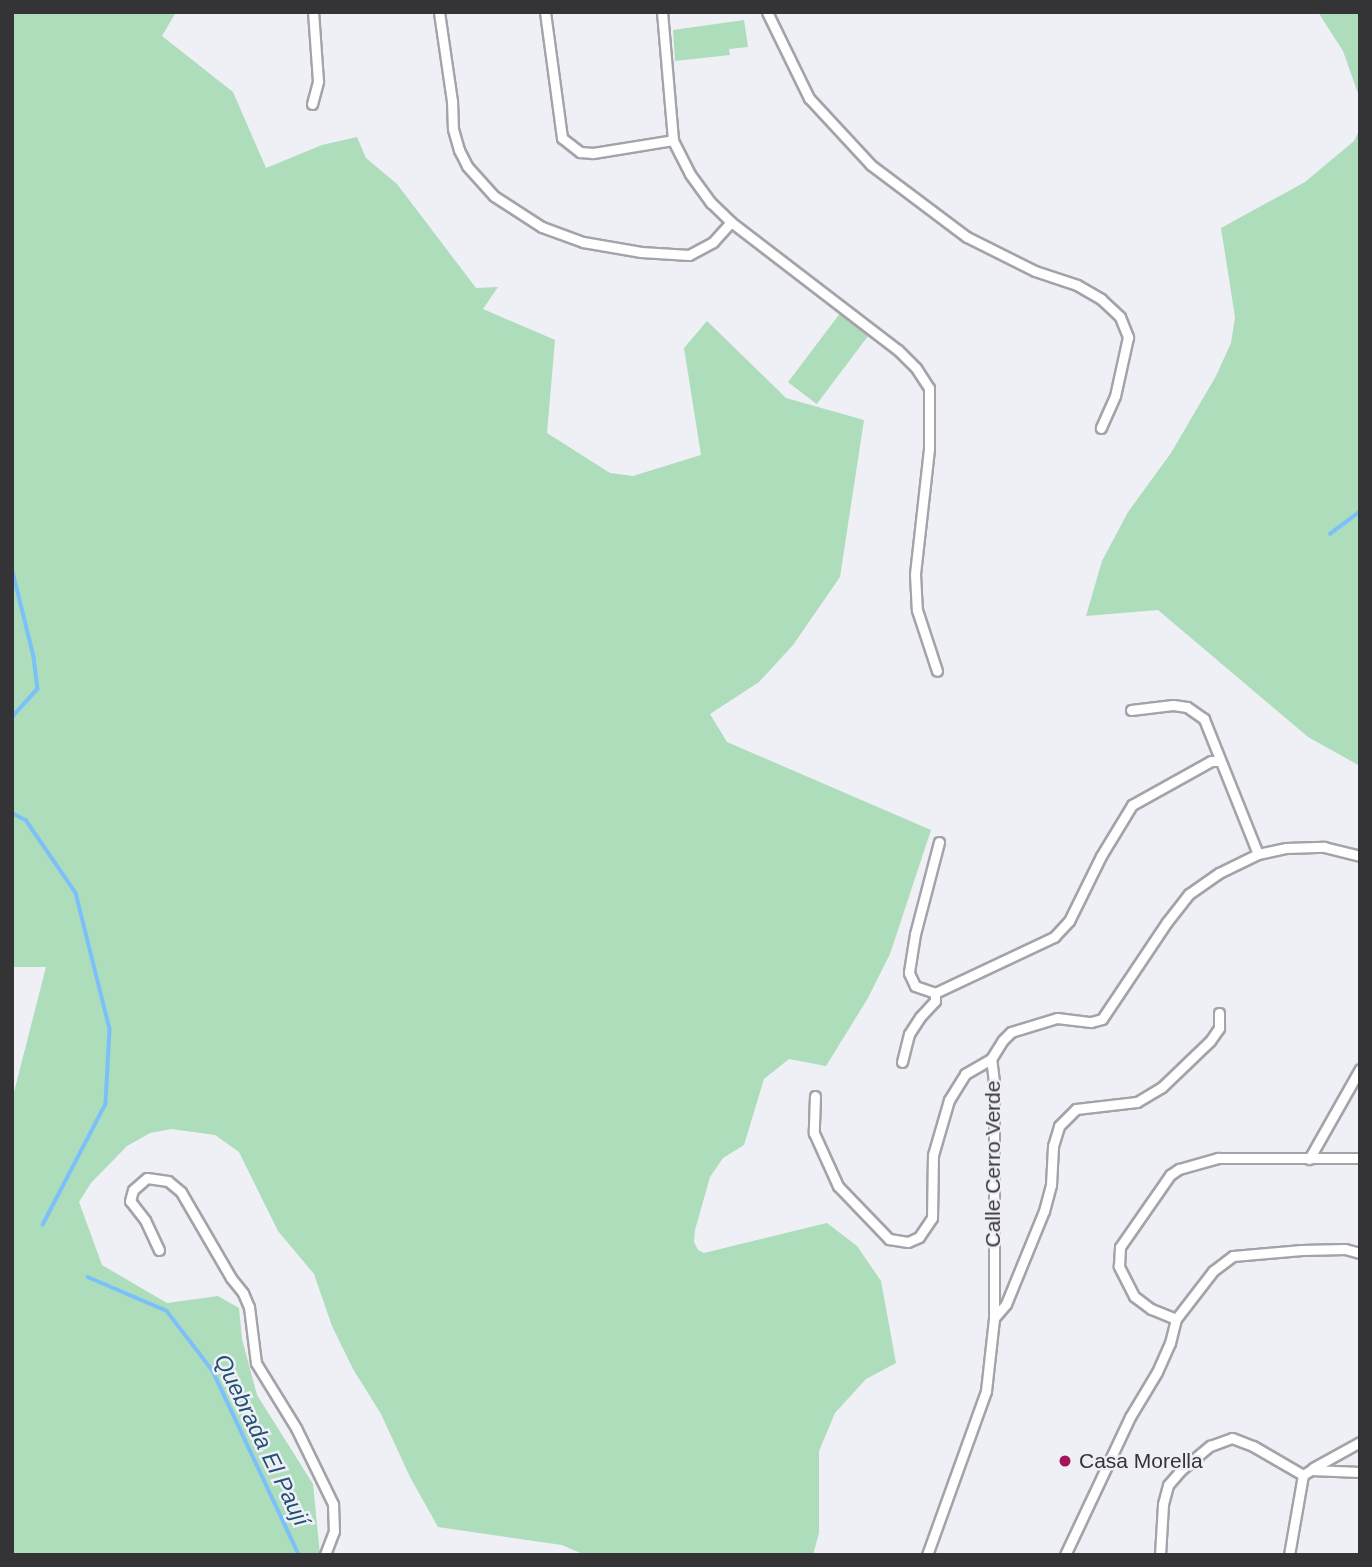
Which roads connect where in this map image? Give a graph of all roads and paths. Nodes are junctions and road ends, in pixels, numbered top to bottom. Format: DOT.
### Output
graph roads {
  1 [pos="313,12"];
  2 [pos="439,12"];
  3 [pos="545,12"];
  4 [pos="662,12"];
  5 [pos="767,12"];
  6 [pos="312,104"];
  7 [pos="673,140"];
  8 [pos="731,222"];
  9 [pos="1101,428"];
  10 [pos="937,671"];
  11 [pos="1131,710"];
  12 [pos="1219,761"];
  13 [pos="940,842"];
  14 [pos="1258,854"];
  15 [pos="1360,856"];
  16 [pos="935,993"];
  17 [pos="1219,1013"];
  18 [pos="991,1059"];
  19 [pos="902,1062"];
  20 [pos="1360,1069"];
  21 [pos="815,1096"];
  22 [pos="1360,1158"];
  23 [pos="1310,1159"];
  24 [pos="159,1250"];
  25 [pos="1360,1253"];
  26 [pos="994,1318"];
  27 [pos="1176,1319"];
  28 [pos="1360,1441"];
  29 [pos="1360,1472"];
  30 [pos="1307,1473"];
  31 [pos="325,1555"];
  32 [pos="927,1555"];
  33 [pos="1065,1555"];
  34 [pos="1160,1555"];
  35 [pos="1289,1555"];
  1 -- 6 [label="street"];
  2 -- 8 [label="street"];
  3 -- 7 [label="street"];
  4 -- 7 [label="street"];
  5 -- 9 [label="street"];
  7 -- 8 [label="street"];
  8 -- 10 [label="street"];
  11 -- 12 [label="street"];
  12 -- 14 [label="street"];
  12 -- 16 [label="street"];
  13 -- 16 [label="street"];
  14 -- 15 [label="street, Calle Cerro Verde"];
  14 -- 18 [label="street, Calle Cerro Verde"];
  16 -- 19 [label="street"];
  17 -- 26 [label="street"];
  18 -- 21 [label="street"];
  18 -- 26 [label="street, Calle Cerro Verde"];
  20 -- 23 [label="street"];
  22 -- 23 [label="street"];
  23 -- 27 [label="street"];
  24 -- 31 [label="street"];
  25 -- 27 [label="street"];
  26 -- 32 [label="street, Calle Cerro Verde"];
  27 -- 33 [label="street"];
  28 -- 30 [label="street"];
  29 -- 30 [label="street"];
  30 -- 34 [label="street"];
  30 -- 35 [label="street"];
}
